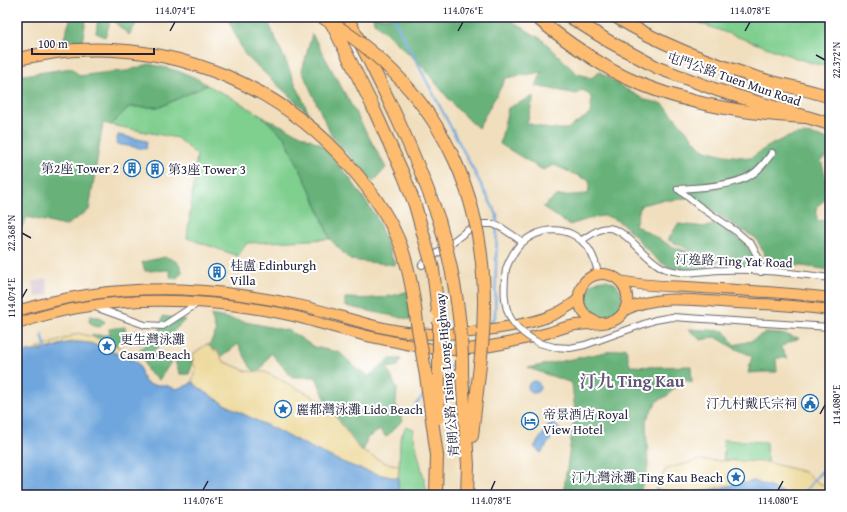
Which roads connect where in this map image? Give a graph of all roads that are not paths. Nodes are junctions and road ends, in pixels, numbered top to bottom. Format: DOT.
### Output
graph roads {
  1 [pos="322,17"];
  2 [pos="328,17"];
  3 [pos="347,17"];
  4 [pos="536,17"];
  5 [pos="570,17"];
  6 [pos="616,17"];
  7 [pos="17,59"];
  8 [pos="830,97"];
  9 [pos="761,108"];
  10 [pos="830,124"];
  11 [pos="772,153"];
  12 [pos="582,240"];
  13 [pos="523,242"];
  14 [pos="422,265"];
  15 [pos="761,272"];
  16 [pos="598,275"];
  17 [pos="830,278"];
  18 [pos="620,281"];
  19 [pos="830,298"];
  20 [pos="579,299"];
  21 [pos="200,302"];
  22 [pos="90,306"];
  23 [pos="625,310"];
  24 [pos="830,310"];
  25 [pos="17,311"];
  26 [pos="599,323"];
  27 [pos="17,324"];
  28 [pos="830,327"];
  29 [pos="437,456"];
  30 [pos="468,465"];
  31 [pos="436,495"];
  32 [pos="467,495"];
  1 -- 30 [label="highway, bridge"];
  2 -- 29 [label="highway, 青朗公路 Tsing Long Highway, bridge"];
  3 -- 30 [label="highway, 青朗公路 Tsing Long Highway, bridge"];
  4 -- 9 [label="highway"];
  5 -- 9 [label="highway, 屯門公路 Tuen Mun Road"];
  6 -- 8 [label="highway, 屯門公路 Tuen Mun Road"];
  7 -- 29 [label="highway, bridge"];
  9 -- 10 [label="highway, 屯門公路 Tuen Mun Road"];
  11 -- 15 [label="street"];
  12 -- 13 [label="street"];
  12 -- 15 [label="street, 汀逸路 Ting Yat Road"];
  12 -- 16 [label="street"];
  13 -- 14 [label="street"];
  13 -- 28 [label="street, bridge"];
  15 -- 17 [label="street, 汀逸路 Ting Yat Road"];
  16 -- 18 [label="main road"];
  16 -- 20 [label="main road"];
  18 -- 19 [label="main road"];
  18 -- 23 [label="main road"];
  20 -- 25 [label="main road, bridge"];
  20 -- 26 [label="main road"];
  21 -- 22 [label="main road"];
  21 -- 22 [label="street"];
  21 -- 26 [label="main road, bridge"];
  22 -- 27 [label="main road"];
  23 -- 24 [label="main road"];
  23 -- 26 [label="main road"];
  29 -- 31 [label="highway"];
  30 -- 32 [label="highway"];
}
